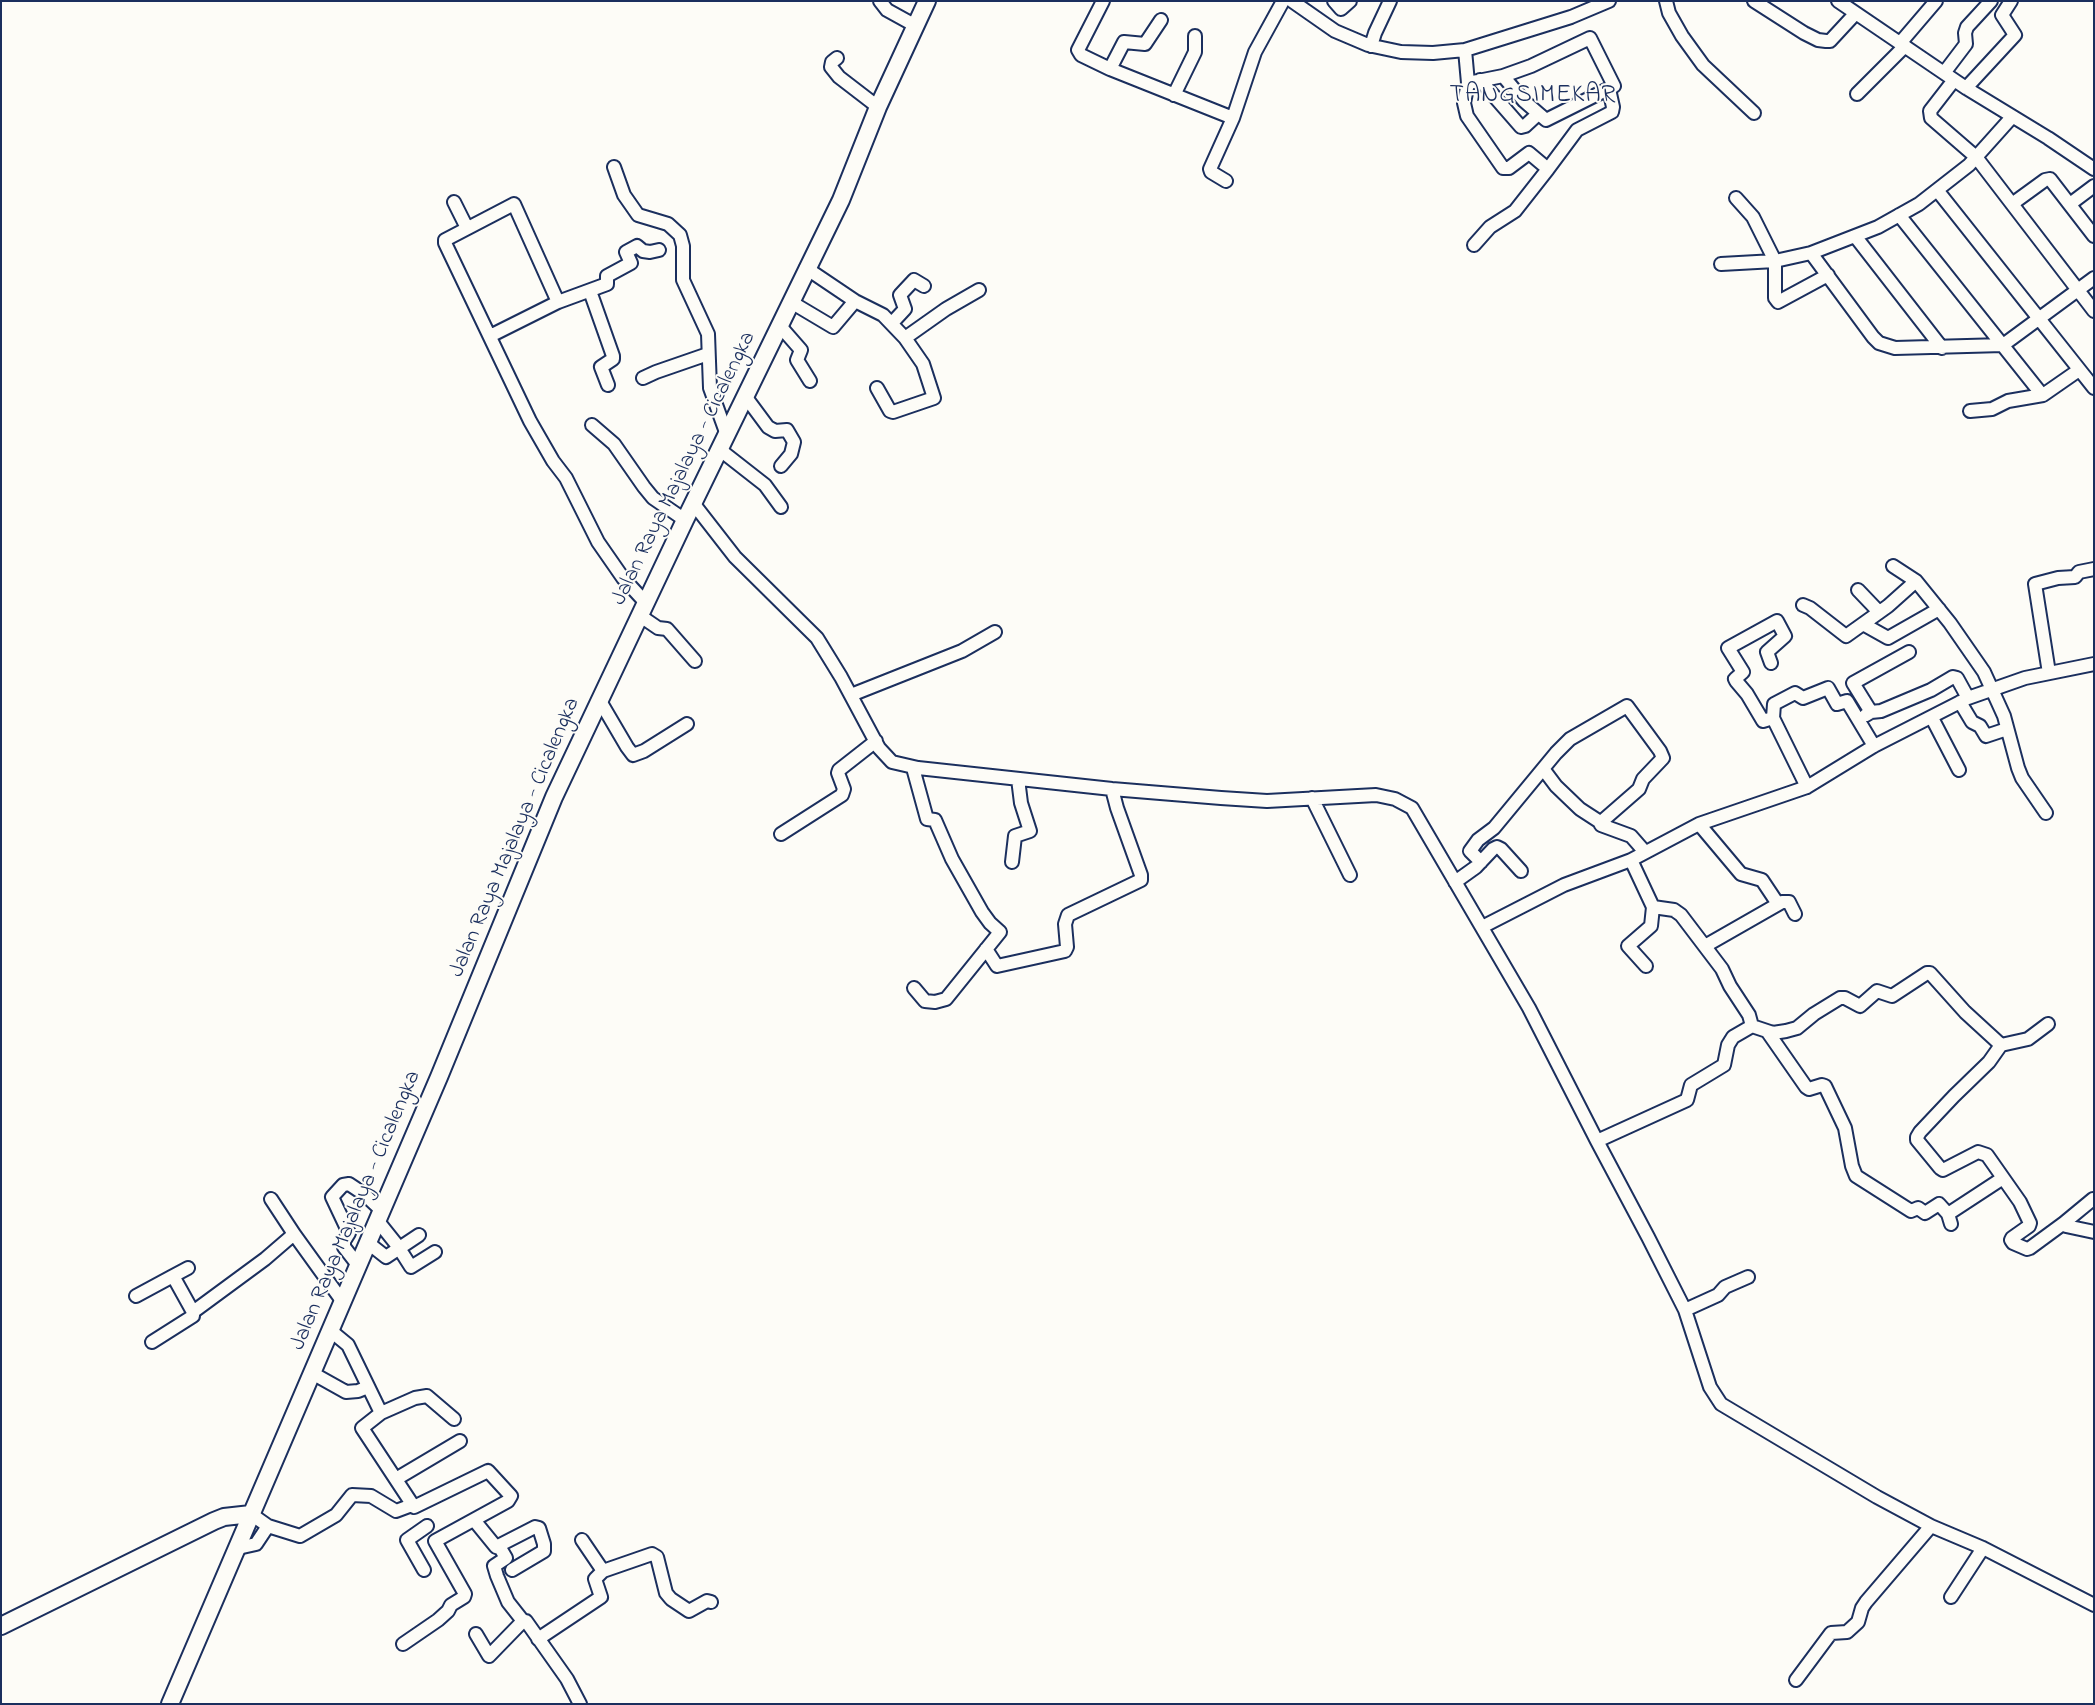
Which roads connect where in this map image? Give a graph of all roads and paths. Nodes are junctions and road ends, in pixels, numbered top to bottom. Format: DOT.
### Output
graph roads {
  1 [pos="880,1"];
  2 [pos="927,1"];
  3 [pos="1102,1"];
  4 [pos="1283,1"];
  5 [pos="1292,1"];
  6 [pos="1350,1"];
  7 [pos="1390,1"];
  8 [pos="1609,1"];
  9 [pos="1666,1"];
  10 [pos="1754,1"];
  11 [pos="1936,1"];
  12 [pos="1990,1"];
  13 [pos="2012,1"];
  14 [pos="1839,2"];
  15 [pos="1335,3"];
  16 [pos="1855,14"];
  17 [pos="1161,20"];
  18 [pos="1321,21"];
  19 [pos="916,26"];
  20 [pos="1194,36"];
  21 [pos="1903,44"];
  22 [pos="1371,46"];
  23 [pos="1465,50"];
  24 [pos="837,58"];
  25 [pos="1110,69"];
  26 [pos="1503,76"];
  27 [pos="1949,77"];
  28 [pos="1474,81"];
  29 [pos="1966,88"];
  30 [pos="1609,89"];
  31 [pos="1857,94"];
  32 [pos="1174,95"];
  33 [pos="878,107"];
  34 [pos="1754,113"];
  35 [pos="1538,114"];
  36 [pos="2012,117"];
  37 [pos="1233,118"];
  38 [pos="1976,157"];
  39 [pos="614,167"];
  40 [pos="1548,169"];
  41 [pos="2094,170"];
  42 [pos="1226,181"];
  43 [pos="2094,186"];
  44 [pos="1937,190"];
  45 [pos="1736,198"];
  46 [pos="454,202"];
  47 [pos="2012,204"];
  48 [pos="2070,204"];
  49 [pos="1899,215"];
  50 [pos="467,228"];
  51 [pos="1855,236"];
  52 [pos="2094,236"];
  53 [pos="1474,245"];
  54 [pos="659,250"];
  55 [pos="1811,253"];
  56 [pos="1775,260"];
  57 [pos="1721,264"];
  58 [pos="806,268"];
  59 [pos="1828,276"];
  60 [pos="2094,278"];
  61 [pos="924,286"];
  62 [pos="979,290"];
  63 [pos="2077,290"];
  64 [pos="590,291"];
  65 [pos="855,301"];
  66 [pos="558,302"];
  67 [pos="791,302"];
  68 [pos="2094,311"];
  69 [pos="2039,319"];
  70 [pos="892,323"];
  71 [pos="780,326"];
  72 [pos="490,336"];
  73 [pos="906,338"];
  74 [pos="2002,346"];
  75 [pos="1942,348"];
  76 [pos="708,354"];
  77 [pos="2079,370"];
  78 [pos="643,378"];
  79 [pos="810,381"];
  80 [pos="608,385"];
  81 [pos="876,388"];
  82 [pos="2094,388"];
  83 [pos="2039,391"];
  84 [pos="746,396"];
  85 [pos="1970,411"];
  86 [pos="592,425"];
  87 [pos="729,430"];
  88 [pos="781,466"];
  89 [pos="693,503"];
  90 [pos="781,507"];
  91 [pos="685,520"];
  92 [pos="1893,566"];
  93 [pos="2094,569"];
  94 [pos="1916,581"];
  95 [pos="1858,590"];
  96 [pos="1803,605"];
  97 [pos="642,609"];
  98 [pos="1939,609"];
  99 [pos="1879,612"];
  100 [pos="1863,624"];
  101 [pos="995,632"];
  102 [pos="1909,652"];
  103 [pos="695,661"];
  104 [pos="1770,663"];
  105 [pos="2094,664"];
  106 [pos="2048,674"];
  107 [pos="1991,689"];
  108 [pos="851,695"];
  109 [pos="1964,700"];
  110 [pos="600,701"];
  111 [pos="1871,712"];
  112 [pos="1773,718"];
  113 [pos="1932,718"];
  114 [pos="1857,721"];
  115 [pos="687,724"];
  116 [pos="2007,729"];
  117 [pos="876,741"];
  118 [pos="1874,746"];
  119 [pos="913,768"];
  120 [pos="1544,770"];
  121 [pos="1959,770"];
  122 [pos="1018,779"];
  123 [pos="1807,787"];
  124 [pos="1112,789"];
  125 [pos="1312,798"];
  126 [pos="2046,813"];
  127 [pos="1600,822"];
  128 [pos="1699,824"];
  129 [pos="780,834"];
  130 [pos="1645,852"];
  131 [pos="1631,860"];
  132 [pos="1012,862"];
  133 [pos="1481,862"];
  134 [pos="1521,871"];
  135 [pos="1350,875"];
  136 [pos="1455,882"];
  137 [pos="1778,904"];
  138 [pos="1653,907"];
  139 [pos="1795,914"];
  140 [pos="1482,927"];
  141 [pos="1705,946"];
  142 [pos="986,949"];
  143 [pos="1646,966"];
  144 [pos="914,988"];
  145 [pos="2048,1024"];
  146 [pos="1752,1026"];
  147 [pos="1767,1031"];
  148 [pos="2001,1045"];
  149 [pos="1597,1142"];
  150 [pos="2003,1178"];
  151 [pos="271,1199"];
  152 [pos="2093,1199"];
  153 [pos="379,1215"];
  154 [pos="2064,1223"];
  155 [pos="2094,1232"];
  156 [pos="294,1234"];
  157 [pos="419,1235"];
  158 [pos="367,1242"];
  159 [pos="399,1250"];
  160 [pos="435,1252"];
  161 [pos="358,1265"];
  162 [pos="188,1268"];
  163 [pos="173,1276"];
  164 [pos="1748,1277"];
  165 [pos="136,1296"];
  166 [pos="343,1302"];
  167 [pos="1685,1310"];
  168 [pos="193,1312"];
  169 [pos="331,1331"];
  170 [pos="152,1342"];
  171 [pos="312,1373"];
  172 [pos="368,1387"];
  173 [pos="381,1413"];
  174 [pos="454,1419"];
  175 [pos="460,1441"];
  176 [pos="396,1479"];
  177 [pos="413,1506"];
  178 [pos="251,1514"];
  179 [pos="474,1520"];
  180 [pos="268,1526"];
  181 [pos="426,1526"];
  182 [pos="1931,1526"];
  183 [pos="582,1540"];
  184 [pos="435,1541"];
  185 [pos="499,1546"];
  186 [pos="238,1548"];
  187 [pos="1983,1548"];
  188 [pos="424,1570"];
  189 [pos="512,1570"];
  190 [pos="603,1571"];
  191 [pos="1951,1597"];
  192 [pos="711,1602"];
  193 [pos="2093,1603"];
  194 [pos="523,1621"];
  195 [pos="1,1626"];
  196 [pos="476,1634"];
  197 [pos="538,1639"];
  198 [pos="403,1644"];
  199 [pos="1796,1680"];
  200 [pos="170,1704"];
  201 [pos="580,1704"];
  1 -- 19 [label="street"];
  2 -- 19 [label="main road, Jalan Raya Majalaya - Cicalengka"];
  3 -- 25 [label="street"];
  4 -- 37 [label="street"];
  5 -- 18 [label="street"];
  6 -- 15 [label="street"];
  7 -- 22 [label="street"];
  8 -- 23 [label="street"];
  9 -- 34 [label="street"];
  10 -- 16 [label="street"];
  11 -- 21 [label="street"];
  12 -- 27 [label="street"];
  13 -- 29 [label="street"];
  14 -- 16 [label="street"];
  15 -- 18 [label="street"];
  16 -- 21 [label="street"];
  17 -- 25 [label="street"];
  18 -- 22 [label="street"];
  19 -- 33 [label="main road, Jalan Raya Majalaya - Cicalengka"];
  20 -- 32 [label="street"];
  21 -- 27 [label="street"];
  21 -- 31 [label="street"];
  22 -- 23 [label="street"];
  23 -- 28 [label="street"];
  24 -- 33 [label="street"];
  25 -- 32 [label="street"];
  26 -- 28 [label="street"];
  26 -- 30 [label="street"];
  26 -- 35 [label="street"];
  27 -- 29 [label="street"];
  27 -- 38 [label="street"];
  28 -- 35 [label="street"];
  28 -- 40 [label="street"];
  29 -- 36 [label="street"];
  30 -- 35 [label="street"];
  30 -- 40 [label="street"];
  32 -- 37 [label="street"];
  33 -- 58 [label="main road, Jalan Raya Majalaya - Cicalengka"];
  36 -- 38 [label="street"];
  36 -- 41 [label="street"];
  37 -- 42 [label="street"];
  38 -- 44 [label="street"];
  38 -- 47 [label="street"];
  39 -- 76 [label="street"];
  40 -- 53 [label="street"];
  43 -- 48 [label="street"];
  44 -- 49 [label="street"];
  44 -- 69 [label="street"];
  45 -- 56 [label="street"];
  46 -- 50 [label="street"];
  47 -- 48 [label="street"];
  47 -- 63 [label="street"];
  48 -- 52 [label="street"];
  49 -- 51 [label="street"];
  49 -- 74 [label="street"];
  50 -- 66 [label="street"];
  50 -- 72 [label="street"];
  51 -- 55 [label="street"];
  51 -- 75 [label="street"];
  54 -- 64 [label="street"];
  55 -- 56 [label="street"];
  55 -- 59 [label="street"];
  56 -- 57 [label="street"];
  56 -- 59 [label="street"];
  58 -- 65 [label="street"];
  58 -- 67 [label="main road, Jalan Raya Majalaya - Cicalengka"];
  59 -- 75 [label="street"];
  60 -- 63 [label="street"];
  61 -- 70 [label="street"];
  62 -- 73 [label="street"];
  63 -- 68 [label="street"];
  63 -- 69 [label="street"];
  64 -- 66 [label="street"];
  64 -- 80 [label="street"];
  65 -- 67 [label="street"];
  65 -- 70 [label="street"];
  66 -- 72 [label="street"];
  67 -- 71 [label="main road, Jalan Raya Majalaya - Cicalengka"];
  69 -- 74 [label="street"];
  69 -- 77 [label="street"];
  70 -- 73 [label="street"];
  71 -- 79 [label="street"];
  71 -- 84 [label="main road, Jalan Raya Majalaya - Cicalengka"];
  72 -- 97 [label="street"];
  73 -- 81 [label="street"];
  74 -- 75 [label="street"];
  74 -- 83 [label="street"];
  76 -- 78 [label="street"];
  76 -- 87 [label="street"];
  77 -- 82 [label="street"];
  77 -- 85 [label="street"];
  84 -- 87 [label="main road, Jalan Raya Majalaya - Cicalengka"];
  84 -- 88 [label="street"];
  86 -- 91 [label="street"];
  87 -- 89 [label="main road, Jalan Raya Majalaya - Cicalengka"];
  87 -- 90 [label="street"];
  89 -- 91 [label="main road, Jalan Raya Majalaya - Cicalengka"];
  89 -- 108 [label="street"];
  91 -- 97 [label="main road, Jalan Raya Majalaya - Cicalengka"];
  92 -- 94 [label="street"];
  93 -- 106 [label="street"];
  94 -- 98 [label="street"];
  94 -- 99 [label="street"];
  95 -- 99 [label="street"];
  96 -- 100 [label="street"];
  97 -- 103 [label="street"];
  97 -- 110 [label="main road, Jalan Raya Majalaya - Cicalengka"];
  98 -- 100 [label="street"];
  98 -- 107 [label="street"];
  99 -- 100 [label="street"];
  101 -- 108 [label="street"];
  102 -- 111 [label="street"];
  104 -- 112 [label="street"];
  105 -- 106 [label="street"];
  106 -- 107 [label="street"];
  107 -- 109 [label="street"];
  107 -- 116 [label="street"];
  108 -- 117 [label="street"];
  109 -- 111 [label="street"];
  109 -- 113 [label="street"];
  109 -- 116 [label="street"];
  110 -- 115 [label="street"];
  110 -- 153 [label="main road, Jalan Raya Majalaya - Cicalengka"];
  111 -- 114 [label="street"];
  112 -- 114 [label="street"];
  112 -- 123 [label="street"];
  113 -- 118 [label="street"];
  113 -- 121 [label="street"];
  114 -- 118 [label="street"];
  116 -- 126 [label="street"];
  117 -- 119 [label="street"];
  117 -- 129 [label="street"];
  118 -- 123 [label="street"];
  119 -- 122 [label="street"];
  119 -- 142 [label="street"];
  120 -- 127 [label="street"];
  120 -- 127 [label="street"];
  120 -- 133 [label="street"];
  122 -- 124 [label="street"];
  122 -- 132 [label="street"];
  123 -- 128 [label="street"];
  124 -- 125 [label="street"];
  124 -- 142 [label="street"];
  125 -- 135 [label="street"];
  125 -- 136 [label="street"];
  127 -- 130 [label="street"];
  128 -- 130 [label="street"];
  128 -- 137 [label="street"];
  130 -- 131 [label="street"];
  131 -- 138 [label="street"];
  131 -- 140 [label="street"];
  133 -- 134 [label="street"];
  133 -- 136 [label="street"];
  136 -- 140 [label="street"];
  137 -- 139 [label="street"];
  137 -- 141 [label="street"];
  138 -- 141 [label="street"];
  138 -- 143 [label="street"];
  140 -- 149 [label="street"];
  141 -- 146 [label="street"];
  142 -- 144 [label="street"];
  145 -- 148 [label="street"];
  146 -- 147 [label="street"];
  146 -- 149 [label="street"];
  147 -- 148 [label="street"];
  147 -- 150 [label="street"];
  148 -- 150 [label="street"];
  149 -- 167 [label="street"];
  150 -- 154 [label="street"];
  151 -- 156 [label="street"];
  152 -- 154 [label="street"];
  153 -- 158 [label="main road, Jalan Raya Majalaya - Cicalengka"];
  153 -- 159 [label="street"];
  153 -- 161 [label="street"];
  154 -- 155 [label="street"];
  156 -- 166 [label="street"];
  156 -- 168 [label="street"];
  157 -- 159 [label="street"];
  158 -- 159 [label="street"];
  158 -- 161 [label="main road, Jalan Raya Majalaya - Cicalengka"];
  159 -- 160 [label="street"];
  161 -- 166 [label="main road, Jalan Raya Majalaya - Cicalengka"];
  162 -- 163 [label="street"];
  163 -- 165 [label="street"];
  163 -- 168 [label="street"];
  164 -- 167 [label="street"];
  166 -- 169 [label="main road, Jalan Raya Majalaya - Cicalengka"];
  167 -- 182 [label="street"];
  168 -- 170 [label="street"];
  169 -- 171 [label="main road, Jalan Raya Majalaya - Cicalengka"];
  169 -- 172 [label="street"];
  171 -- 172 [label="street"];
  171 -- 178 [label="main road, Jalan Raya Majalaya - Cicalengka"];
  172 -- 173 [label="street"];
  173 -- 174 [label="street"];
  173 -- 176 [label="street"];
  175 -- 176 [label="street"];
  176 -- 177 [label="street"];
  177 -- 179 [label="street"];
  177 -- 180 [label="street"];
  177 -- 181 [label="street"];
  178 -- 180 [label="street"];
  178 -- 186 [label="main road, Jalan Raya Majalaya - Cicalengka"];
  178 -- 195 [label="main road"];
  179 -- 184 [label="street"];
  179 -- 185 [label="street"];
  180 -- 186 [label="street"];
  181 -- 184 [label="street"];
  181 -- 188 [label="street"];
  182 -- 187 [label="street"];
  182 -- 199 [label="street"];
  183 -- 190 [label="street"];
  184 -- 198 [label="street"];
  185 -- 189 [label="street"];
  185 -- 194 [label="street"];
  186 -- 200 [label="main road, Jalan Raya Majalaya - Cicalengka"];
  187 -- 191 [label="street"];
  187 -- 193 [label="street"];
  190 -- 192 [label="street"];
  190 -- 197 [label="street"];
  194 -- 196 [label="street"];
  194 -- 197 [label="street"];
  197 -- 201 [label="street"];
}
